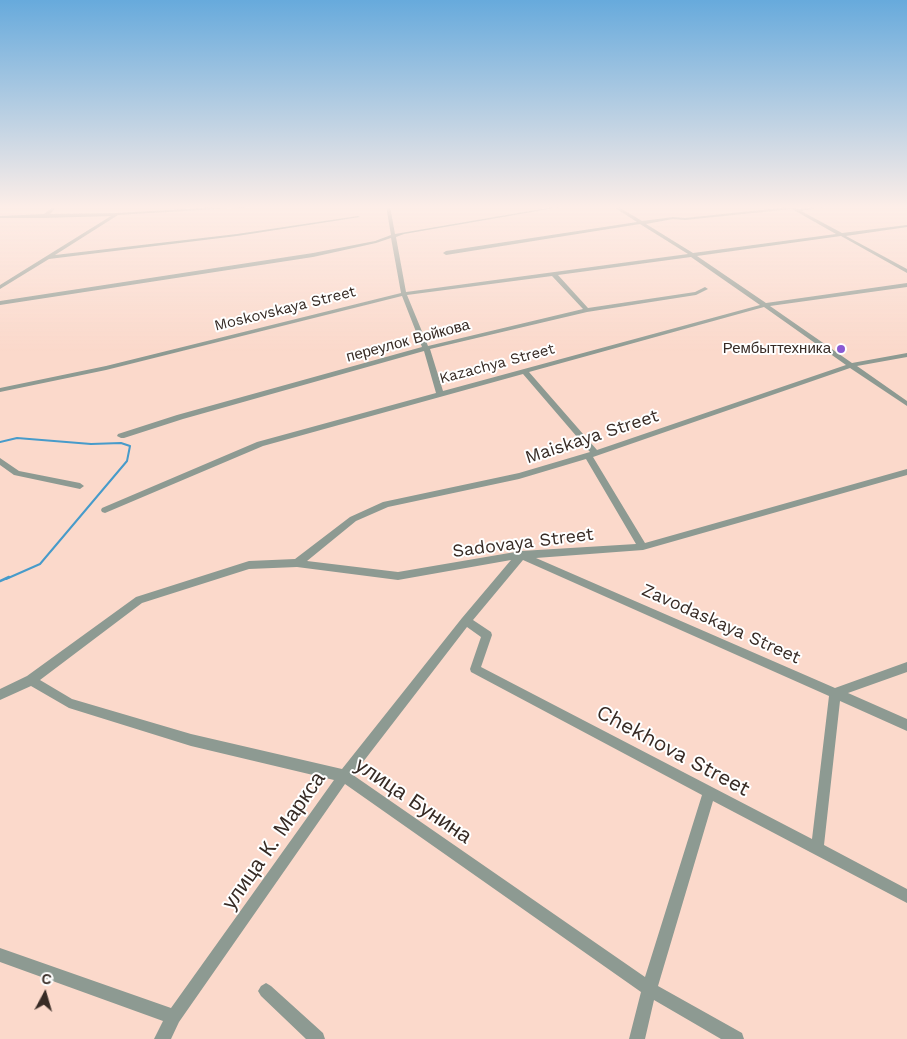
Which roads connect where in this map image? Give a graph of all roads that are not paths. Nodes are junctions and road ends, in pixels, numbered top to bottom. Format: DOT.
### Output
graph roads {
  1 [pos="53,254"];
  2 [pos="70,254"];
  3 [pos="315,254"];
  4 [pos="397,254"];
  5 [pos="688,254"];
  6 [pos="691,254"];
  7 [pos="878,254"];
  8 [pos="49,257"];
  9 [pos="907,270"];
  10 [pos="554,274"];
  11 [pos="907,285"];
  12 [pos="0,287"];
  13 [pos="705,289"];
  14 [pos="404,294"];
  15 [pos="0,303"];
  16 [pos="765,305"];
  17 [pos="587,310"];
  18 [pos="426,348"];
  19 [pos="907,355"];
  20 [pos="852,365"];
  21 [pos="524,371"];
  22 [pos="0,390"];
  23 [pos="440,394"];
  24 [pos="907,404"];
  25 [pos="121,436"];
  26 [pos="592,454"];
  27 [pos="0,461"];
  28 [pos="907,472"];
  29 [pos="80,486"];
  30 [pos="105,510"];
  31 [pos="643,547"];
  32 [pos="521,556"];
  33 [pos="296,563"];
  34 [pos="139,600"];
  35 [pos="466,621"];
  36 [pos="907,667"];
  37 [pos="31,680"];
  38 [pos="835,693"];
  39 [pos="0,695"];
  40 [pos="907,725"];
  41 [pos="344,776"];
  42 [pos="709,793"];
  43 [pos="817,849"];
  44 [pos="907,896"];
  45 [pos="0,955"];
  46 [pos="649,989"];
  47 [pos="266,991"];
  48 [pos="174,1017"];
  49 [pos="162,1039"];
  50 [pos="317,1039"];
  51 [pos="636,1039"];
  52 [pos="736,1039"];
  1 -- 8 [label="street"];
  2 -- 8 [label="street"];
  3 -- 15 [label="street"];
  4 -- 14 [label="street"];
  5 -- 10 [label="street, Moskovskaya Street"];
  6 -- 16 [label="street"];
  7 -- 9 [label="street"];
  8 -- 12 [label="street"];
  10 -- 14 [label="street, Moskovskaya Street"];
  10 -- 17 [label="street"];
  11 -- 16 [label="street, Kazachya Street"];
  13 -- 17 [label="street, переулок Войкова"];
  14 -- 18 [label="street"];
  14 -- 22 [label="street, Moskovskaya Street"];
  16 -- 20 [label="street"];
  16 -- 21 [label="street, Kazachya Street"];
  17 -- 18 [label="street, переулок Войкова"];
  18 -- 23 [label="street"];
  18 -- 25 [label="street, переулок Войкова"];
  19 -- 20 [label="street, Maiskaya Street"];
  20 -- 24 [label="street"];
  20 -- 26 [label="street, Maiskaya Street"];
  21 -- 23 [label="street, Kazachya Street"];
  21 -- 26 [label="street"];
  23 -- 30 [label="street, Kazachya Street"];
  26 -- 31 [label="street"];
  26 -- 33 [label="street, Maiskaya Street"];
  27 -- 29 [label="street"];
  28 -- 31 [label="street, Sadovaya Street"];
  31 -- 32 [label="street, Sadovaya Street"];
  32 -- 33 [label="street, Sadovaya Street"];
  32 -- 35 [label="street, улица К. Маркса"];
  32 -- 38 [label="street, Zavodaskaya Street"];
  33 -- 34 [label="street, Sadovaya Street"];
  34 -- 37 [label="street"];
  35 -- 41 [label="street, улица К. Маркса"];
  35 -- 42 [label="street, Chekhova Street"];
  36 -- 38 [label="street"];
  37 -- 39 [label="street"];
  37 -- 41 [label="street, улица Бунина"];
  38 -- 40 [label="street, Zavodaskaya Street"];
  38 -- 43 [label="street"];
  41 -- 46 [label="street, улица Бунина"];
  41 -- 48 [label="street, улица К. Маркса"];
  42 -- 43 [label="street, Chekhova Street"];
  42 -- 46 [label="street"];
  43 -- 44 [label="street, Chekhova Street"];
  45 -- 48 [label="street"];
  46 -- 51 [label="street"];
  46 -- 52 [label="street, улица Бунина"];
  47 -- 50 [label="street"];
  48 -- 49 [label="street, улица К. Маркса"];
}
